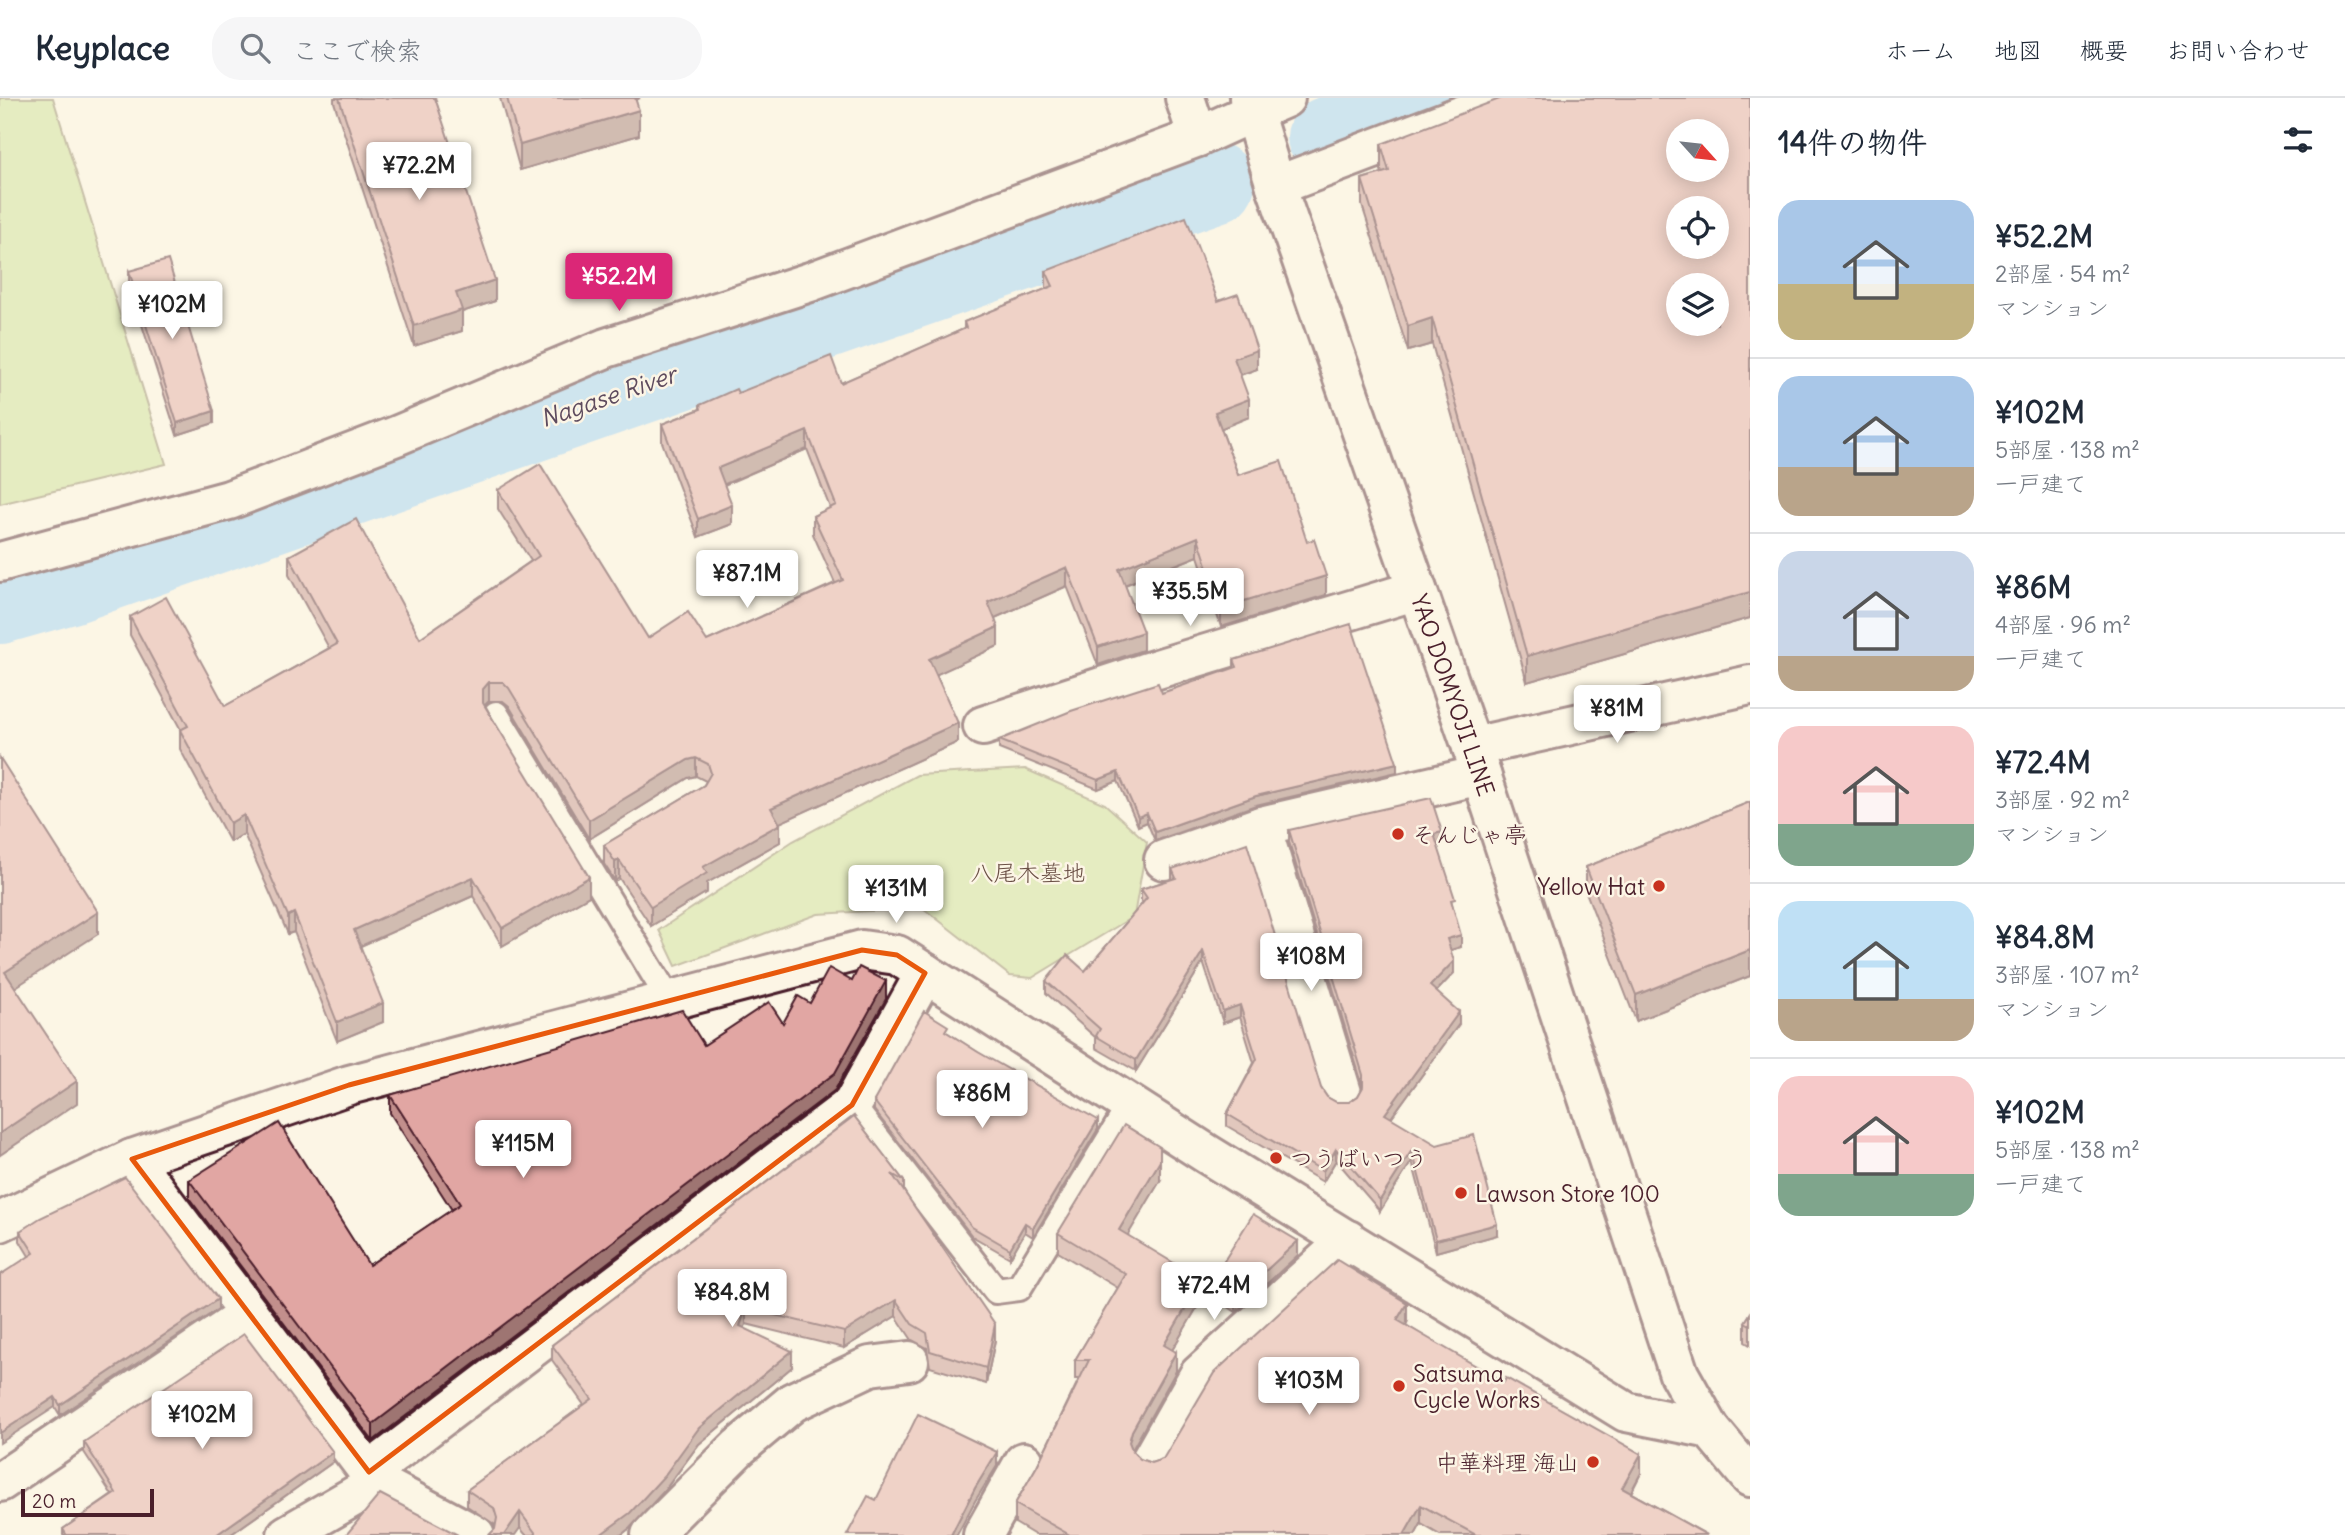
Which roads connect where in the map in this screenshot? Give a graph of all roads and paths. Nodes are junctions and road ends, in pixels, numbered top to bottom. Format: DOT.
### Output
graph roads {
  1 [pos="1185,98"];
  2 [pos="1508,98"];
  3 [pos="1262,102"];
  4 [pos="1198,137"];
  5 [pos="1276,186"];
  6 [pos="0,562"];
  7 [pos="1417,590"];
  8 [pos="1750,685"];
  9 [pos="496,714"];
  10 [pos="983,726"];
  11 [pos="1476,761"];
  12 [pos="1261,826"];
  13 [pos="606,845"];
  14 [pos="584,859"];
  15 [pos="1164,860"];
  16 [pos="925,972"];
  17 [pos="670,1001"];
  18 [pos="1342,1093"];
  19 [pos="852,1105"];
  20 [pos="1130,1105"];
  21 [pos="132,1159"];
  22 [pos="0,1222"];
  23 [pos="1348,1240"];
  24 [pos="249,1314"];
  25 [pos="909,1361"];
  26 [pos="1710,1429"];
  27 [pos="1152,1460"];
  28 [pos="1024,1462"];
  29 [pos="373,1477"];
  30 [pos="1750,1477"];
  31 [pos="0,1482"];
  32 [pos="288,1535"];
  33 [pos="475,1535"];
  34 [pos="651,1535"];
  35 [pos="983,1535"];
  1 -- 4 [label="street"];
  2 -- 5 [label="street"];
  3 -- 4 [label="street"];
  3 -- 5 [label="street, YAO DOMYOJI LINE"];
  4 -- 6 [label="street"];
  5 -- 7 [label="street, YAO DOMYOJI LINE"];
  7 -- 10 [label="street"];
  7 -- 11 [label="street, YAO DOMYOJI LINE"];
  8 -- 11 [label="street"];
  9 -- 14 [label="lane"];
  11 -- 12 [label="street"];
  11 -- 26 [label="street, YAO DOMYOJI LINE"];
  12 -- 15 [label="street"];
  12 -- 18 [label="street"];
  13 -- 14 [label="lane"];
  14 -- 17 [label="lane"];
  16 -- 17 [label="street"];
  16 -- 19 [label="street"];
  16 -- 20 [label="street"];
  17 -- 21 [label="street"];
  19 -- 20 [label="lane"];
  19 -- 29 [label="street"];
  20 -- 23 [label="street"];
  21 -- 22 [label="street"];
  21 -- 24 [label="street"];
  23 -- 26 [label="street"];
  23 -- 27 [label="street"];
  24 -- 29 [label="street"];
  24 -- 31 [label="street"];
  25 -- 34 [label="street"];
  26 -- 30 [label="street, YAO DOMYOJI LINE"];
  28 -- 35 [label="street"];
  29 -- 32 [label="street"];
  29 -- 33 [label="street"];
}
